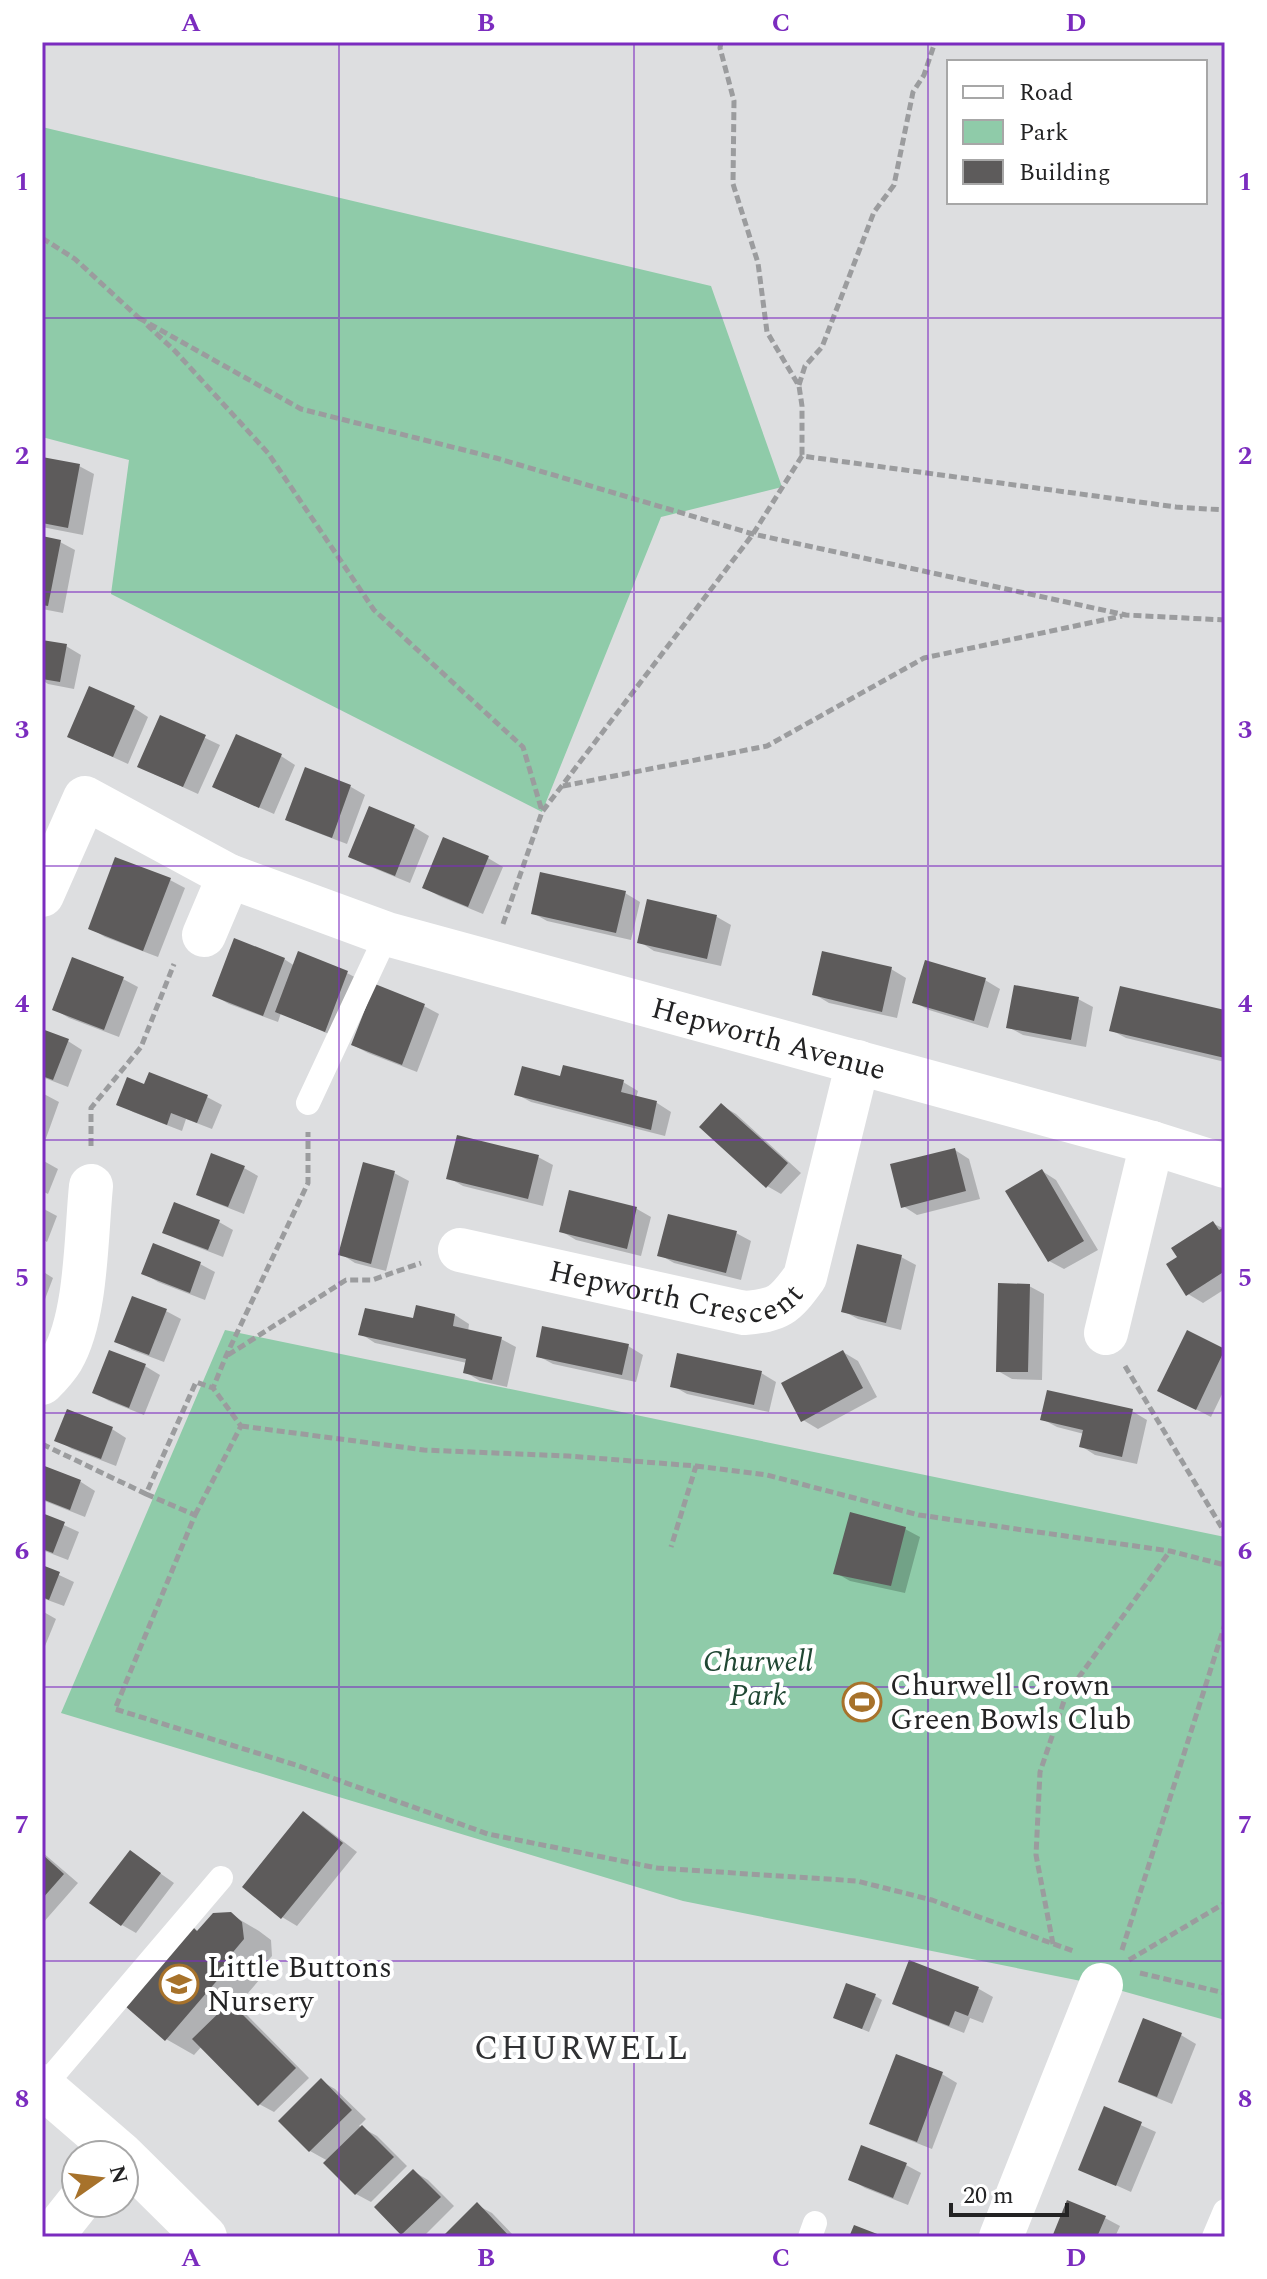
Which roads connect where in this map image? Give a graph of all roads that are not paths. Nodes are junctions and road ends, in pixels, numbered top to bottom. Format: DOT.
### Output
graph roads {
  1 [pos="229,876"];
  2 [pos="42,895"];
  3 [pos="387,934"];
  4 [pos="204,935"];
  5 [pos="858,1062"];
  6 [pos="308,1103"];
  7 [pos="1152,1143"];
  8 [pos="1225,1166"];
  9 [pos="91,1186"];
  10 [pos="460,1250"];
  11 [pos="1106,1333"];
  12 [pos="42,1383"];
  13 [pos="221,1878"];
  14 [pos="1110,1966"];
  15 [pos="42,2087"];
  16 [pos="102,2139"];
  17 [pos="140,2174"];
  18 [pos="1225,2211"];
  19 [pos="65,2219"];
  20 [pos="51,2237"];
  21 [pos="205,2237"];
  22 [pos="1001,2237"];
  23 [pos="1214,2237"];
  1 -- 2 [label="street, Hepworth Avenue"];
  1 -- 3 [label="street, Hepworth Avenue"];
  1 -- 4 [label="street"];
  3 -- 5 [label="street, Hepworth Avenue"];
  3 -- 6 [label="lane"];
  5 -- 7 [label="street, Hepworth Avenue"];
  5 -- 10 [label="street, Hepworth Crescent"];
  7 -- 8 [label="street, Hepworth Avenue"];
  7 -- 11 [label="street"];
  9 -- 12 [label="street"];
  13 -- 15 [label="lane"];
  14 -- 22 [label="street"];
  15 -- 16 [label="street"];
  17 -- 21 [label="street"];
  18 -- 23 [label="lane"];
  19 -- 20 [label="street"];
}
